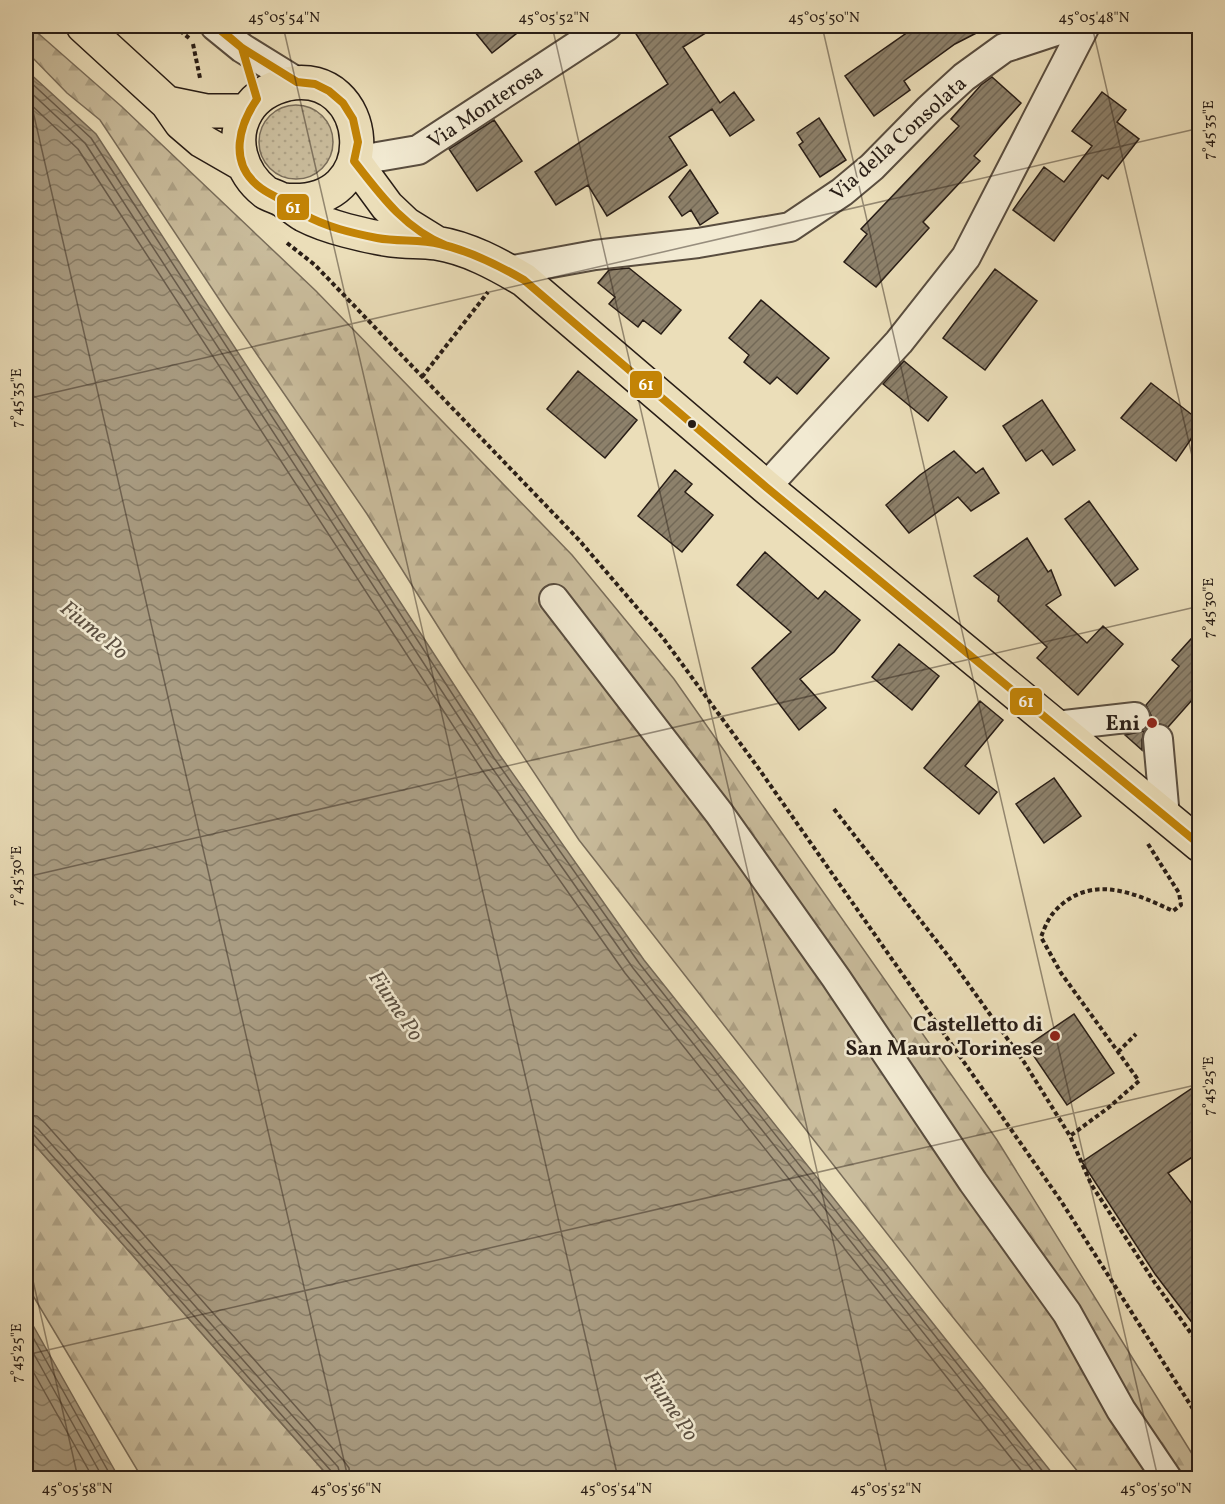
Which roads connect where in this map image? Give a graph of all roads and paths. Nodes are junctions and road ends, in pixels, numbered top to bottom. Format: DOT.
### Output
graph roads {
  1 [pos="82,26"];
  2 [pos="174,26"];
  3 [pos="215,26"];
  4 [pos="606,26"];
  5 [pos="1071,26"];
  6 [pos="1085,26"];
  7 [pos="242,48"];
  8 [pos="297,82"];
  9 [pos="167,103"];
  10 [pos="252,105"];
  11 [pos="206,111"];
  12 [pos="354,161"];
  13 [pos="242,164"];
  14 [pos="283,200"];
  15 [pos="280,238"];
  16 [pos="437,243"];
  17 [pos="508,271"];
  18 [pos="422,377"];
  19 [pos="766,487"];
  20 [pos="554,599"];
  21 [pos="1135,717"];
  22 [pos="1056,726"];
  23 [pos="1158,739"];
  24 [pos="834,809"];
  25 [pos="1156,829"];
  26 [pos="1200,845"];
  27 [pos="1136,1034"];
  28 [pos="1118,1052"];
  29 [pos="1070,1136"];
  30 [pos="1200,1346"];
  31 [pos="1200,1420"];
  32 [pos="1167,1479"];
  1 -- 9 [label="main road"];
  2 -- 11 [label="path"];
  3 -- 7 [label="street"];
  4 -- 12 [label="street, Via Monterosa"];
  5 -- 17 [label="street, Via della Consolata"];
  6 -- 19 [label="street"];
  7 -- 8 [label="street"];
  7 -- 10 [label="street"];
  8 -- 10 [label="main road"];
  8 -- 12 [label="main road"];
  9 -- 11 [label="main road"];
  9 -- 13 [label="main road"];
  10 -- 11 [label="main road"];
  10 -- 13 [label="main road"];
  12 -- 14 [label="main road"];
  12 -- 16 [label="main road"];
  13 -- 14 [label="main road"];
  14 -- 16 [label="main road"];
  15 -- 18 [label="path"];
  16 -- 17 [label="main road"];
  17 -- 18 [label="path"];
  17 -- 19 [label="main road"];
  18 -- 31 [label="path"];
  19 -- 22 [label="main road"];
  20 -- 32 [label="street"];
  21 -- 22 [label="street"];
  22 -- 25 [label="main road"];
  23 -- 25 [label="street"];
  24 -- 29 [label="path"];
  25 -- 26 [label="main road"];
  25 -- 28 [label="path"];
  27 -- 28 [label="path"];
  28 -- 29 [label="path"];
  29 -- 30 [label="path"];
}
